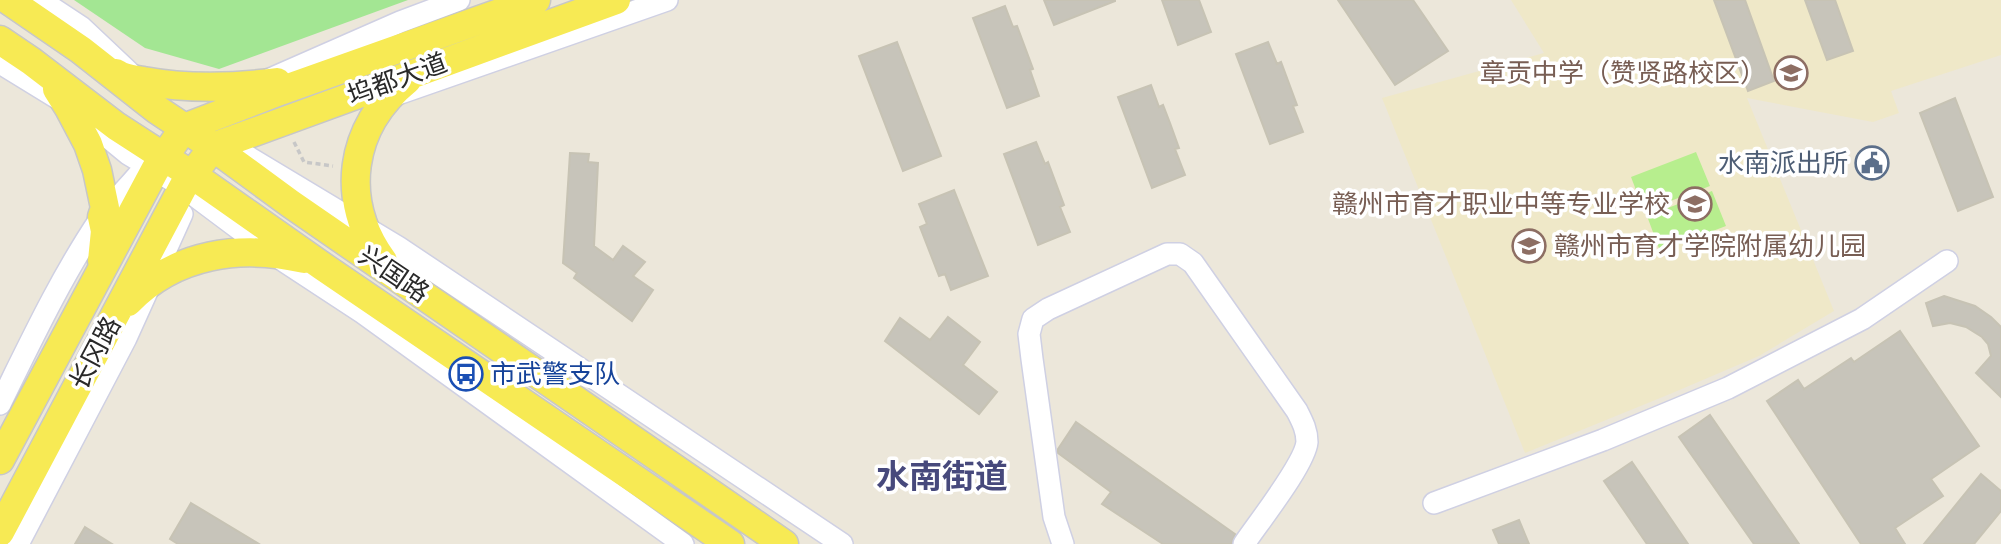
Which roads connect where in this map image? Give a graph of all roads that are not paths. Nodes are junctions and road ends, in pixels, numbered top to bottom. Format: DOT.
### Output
graph roads {
  1 [pos="8,0"];
  2 [pos="40,0"];
  3 [pos="459,0"];
  4 [pos="536,0"];
  5 [pos="616,0"];
  6 [pos="667,0"];
  7 [pos="0,40"];
  8 [pos="81,50"];
  9 [pos="378,56"];
  10 [pos="32,61"];
  11 [pos="0,63"];
  12 [pos="421,70"];
  13 [pos="136,79"];
  14 [pos="260,84"];
  15 [pos="387,97"];
  16 [pos="67,104"];
  17 [pos="186,122"];
  18 [pos="223,148"];
  19 [pos="155,160"];
  20 [pos="191,184"];
  21 [pos="102,217"];
  22 [pos="363,227"];
  23 [pos="270,252"];
  24 [pos="1947,261"];
  25 [pos="322,266"];
  26 [pos="394,274"];
  27 [pos="99,277"];
  28 [pos="153,282"];
  29 [pos="116,314"];
  30 [pos="0,404"];
  31 [pos="0,460"];
  32 [pos="1434,503"];
  33 [pos="0,532"];
  34 [pos="18,544"];
  35 [pos="683,544"];
  36 [pos="730,544"];
  37 [pos="784,544"];
  38 [pos="842,544"];
  39 [pos="1063,544"];
  40 [pos="1244,544"];
  1 -- 8 [label="main road, 兴国路"];
  2 -- 13 [label="street"];
  3 -- 14 [label="street"];
  4 -- 9 [label="main road, 坞都大道"];
  5 -- 12 [label="main road, 坞都大道"];
  6 -- 15 [label="street"];
  7 -- 10 [label="main road, 兴国路"];
  8 -- 13 [label="main road"];
  8 -- 17 [label="main road, 兴国路"];
  9 -- 14 [label="main road"];
  9 -- 17 [label="main road, 坞都大道"];
  10 -- 16 [label="main road"];
  10 -- 19 [label="main road, 兴国路"];
  11 -- 16 [label="street"];
  12 -- 15 [label="main road"];
  12 -- 18 [label="main road, 坞都大道"];
  13 -- 14 [label="main road"];
  13 -- 17 [label="street"];
  14 -- 17 [label="street"];
  15 -- 18 [label="street"];
  15 -- 22 [label="main road"];
  16 -- 19 [label="street"];
  16 -- 21 [label="main road"];
  17 -- 18 [label="main road, 兴国路"];
  17 -- 19 [label="main road"];
  18 -- 20 [label="main road"];
  18 -- 22 [label="street"];
  18 -- 26 [label="main road, 兴国路"];
  19 -- 20 [label="main road, 兴国路"];
  19 -- 21 [label="street"];
  19 -- 27 [label="main road, 长冈路"];
  20 -- 23 [label="street"];
  20 -- 25 [label="main road, 兴国路"];
  20 -- 28 [label="street"];
  20 -- 29 [label="main road, 长冈路"];
  21 -- 27 [label="main road"];
  21 -- 30 [label="street"];
  22 -- 26 [label="main road"];
  22 -- 38 [label="street"];
  23 -- 25 [label="main road"];
  23 -- 28 [label="main road"];
  23 -- 35 [label="street"];
  24 -- 32 [label="street"];
  25 -- 36 [label="main road, 兴国路"];
  26 -- 37 [label="main road, 兴国路"];
  27 -- 31 [label="main road, 长冈路"];
  28 -- 29 [label="main road"];
  28 -- 34 [label="street"];
  29 -- 33 [label="main road, 长冈路"];
  39 -- 40 [label="street"];
}
